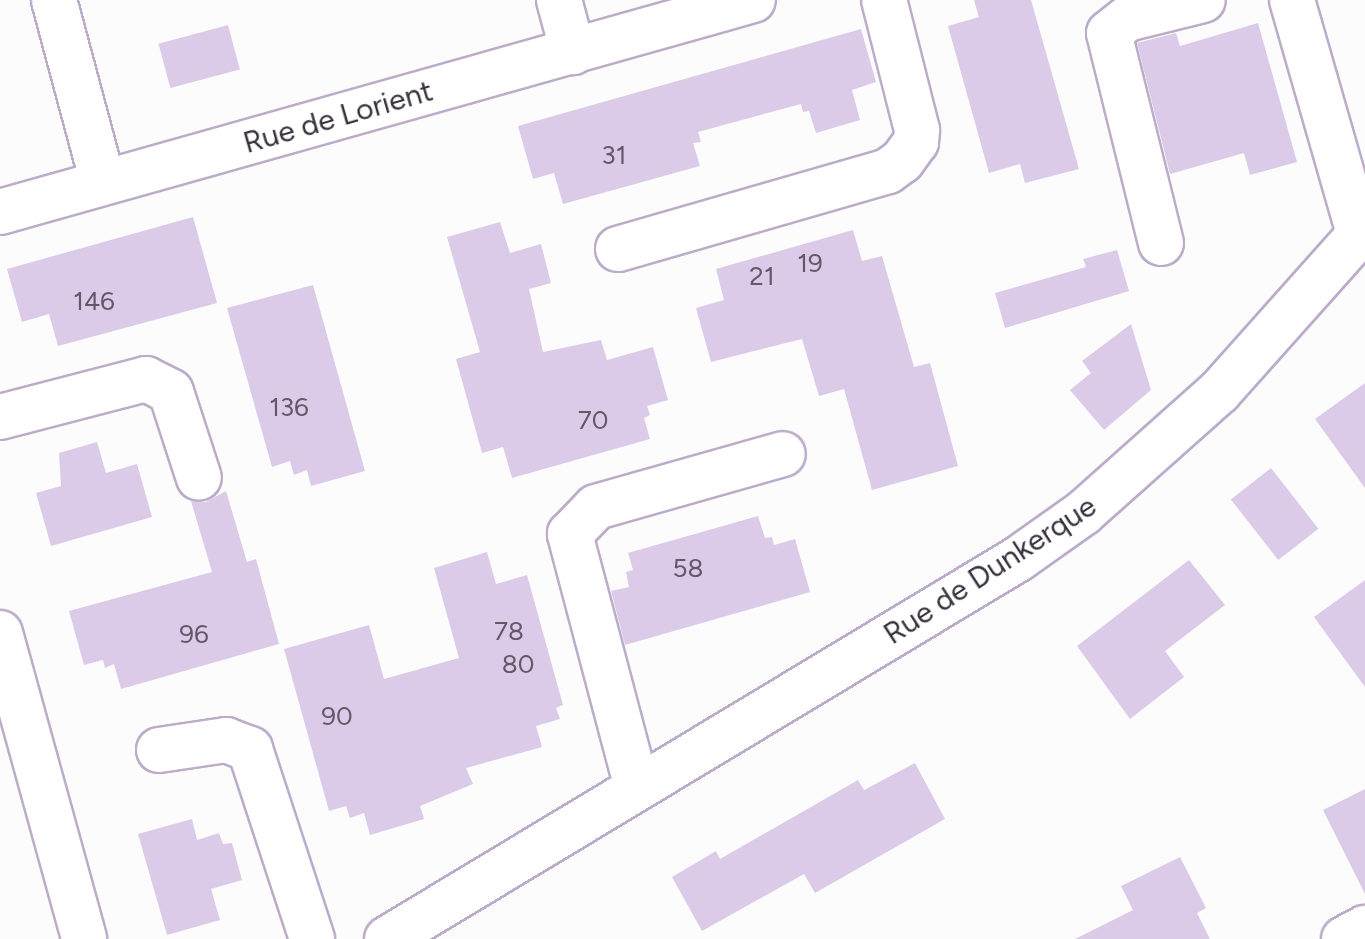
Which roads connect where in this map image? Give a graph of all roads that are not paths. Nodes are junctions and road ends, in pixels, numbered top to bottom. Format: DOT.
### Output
graph roads {
  1 [pos="54,0"];
  2 [pos="559,0"];
  3 [pos="753,0"];
  4 [pos="884,0"];
  5 [pos="1203,0"];
  6 [pos="1292,0"];
  7 [pos="573,52"];
  8 [pos="103,183"];
  9 [pos="0,212"];
  10 [pos="1362,231"];
  11 [pos="1161,243"];
  12 [pos="618,249"];
  13 [pos="0,417"];
  14 [pos="783,454"];
  15 [pos="199,478"];
  16 [pos="0,633"];
  17 [pos="159,750"];
  18 [pos="637,788"];
  19 [pos="1365,928"];
  20 [pos="84,939"];
  21 [pos="312,939"];
  22 [pos="387,939"];
  23 [pos="1344,939"];
  1 -- 8 [label="street"];
  2 -- 7 [label="street"];
  3 -- 7 [label="street, Rue de Lorient"];
  4 -- 12 [label="street"];
  5 -- 11 [label="street"];
  6 -- 10 [label="street"];
  7 -- 8 [label="street, Rue de Lorient"];
  8 -- 9 [label="street, Rue de Lorient"];
  10 -- 18 [label="street, Rue de Dunkerque"];
  13 -- 15 [label="street"];
  14 -- 18 [label="street"];
  16 -- 20 [label="street"];
  17 -- 21 [label="street"];
  18 -- 22 [label="street, Rue de Dunkerque"];
  19 -- 23 [label="street"];
}
